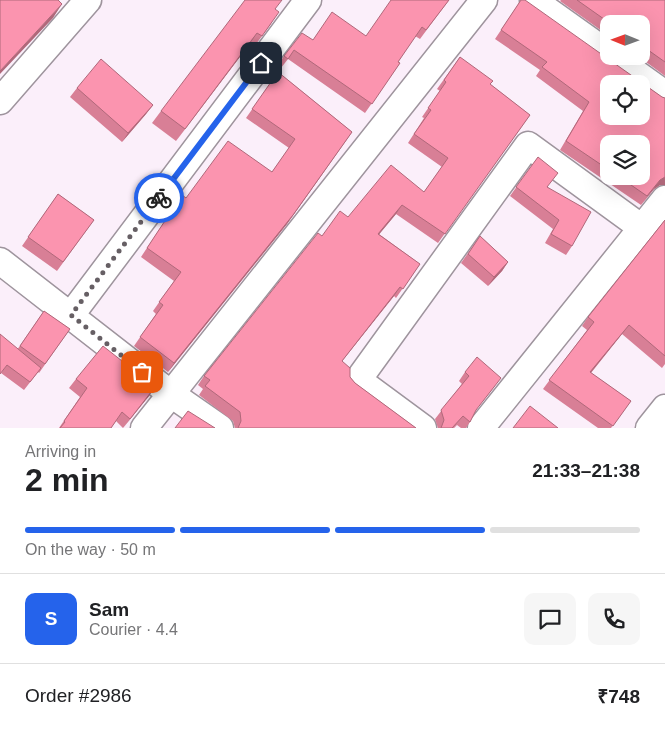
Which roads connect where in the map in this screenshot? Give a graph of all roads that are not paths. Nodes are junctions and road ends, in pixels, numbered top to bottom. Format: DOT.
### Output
graph roads {
  1 [pos="88,0"];
  2 [pos="308,0"];
  3 [pos="484,0"];
  4 [pos="533,0"];
  5 [pos="600,48"];
  6 [pos="625,65"];
  7 [pos="665,94"];
  8 [pos="0,101"];
  9 [pos="665,199"];
  10 [pos="642,228"];
  11 [pos="0,261"];
  12 [pos="71,315"];
  13 [pos="171,394"];
  14 [pos="665,408"];
  15 [pos="144,428"];
  16 [pos="220,428"];
  17 [pos="423,428"];
  18 [pos="480,428"];
  19 [pos="649,428"];
  1 -- 8 [label="street"];
  2 -- 12 [label="street"];
  3 -- 13 [label="street"];
  4 -- 5 [label="street"];
  6 -- 7 [label="street"];
  9 -- 10 [label="street"];
  10 -- 17 [label="street"];
  10 -- 18 [label="street"];
  11 -- 12 [label="street"];
  12 -- 13 [label="street"];
  13 -- 15 [label="street"];
  13 -- 16 [label="street"];
  14 -- 19 [label="street"];
}
